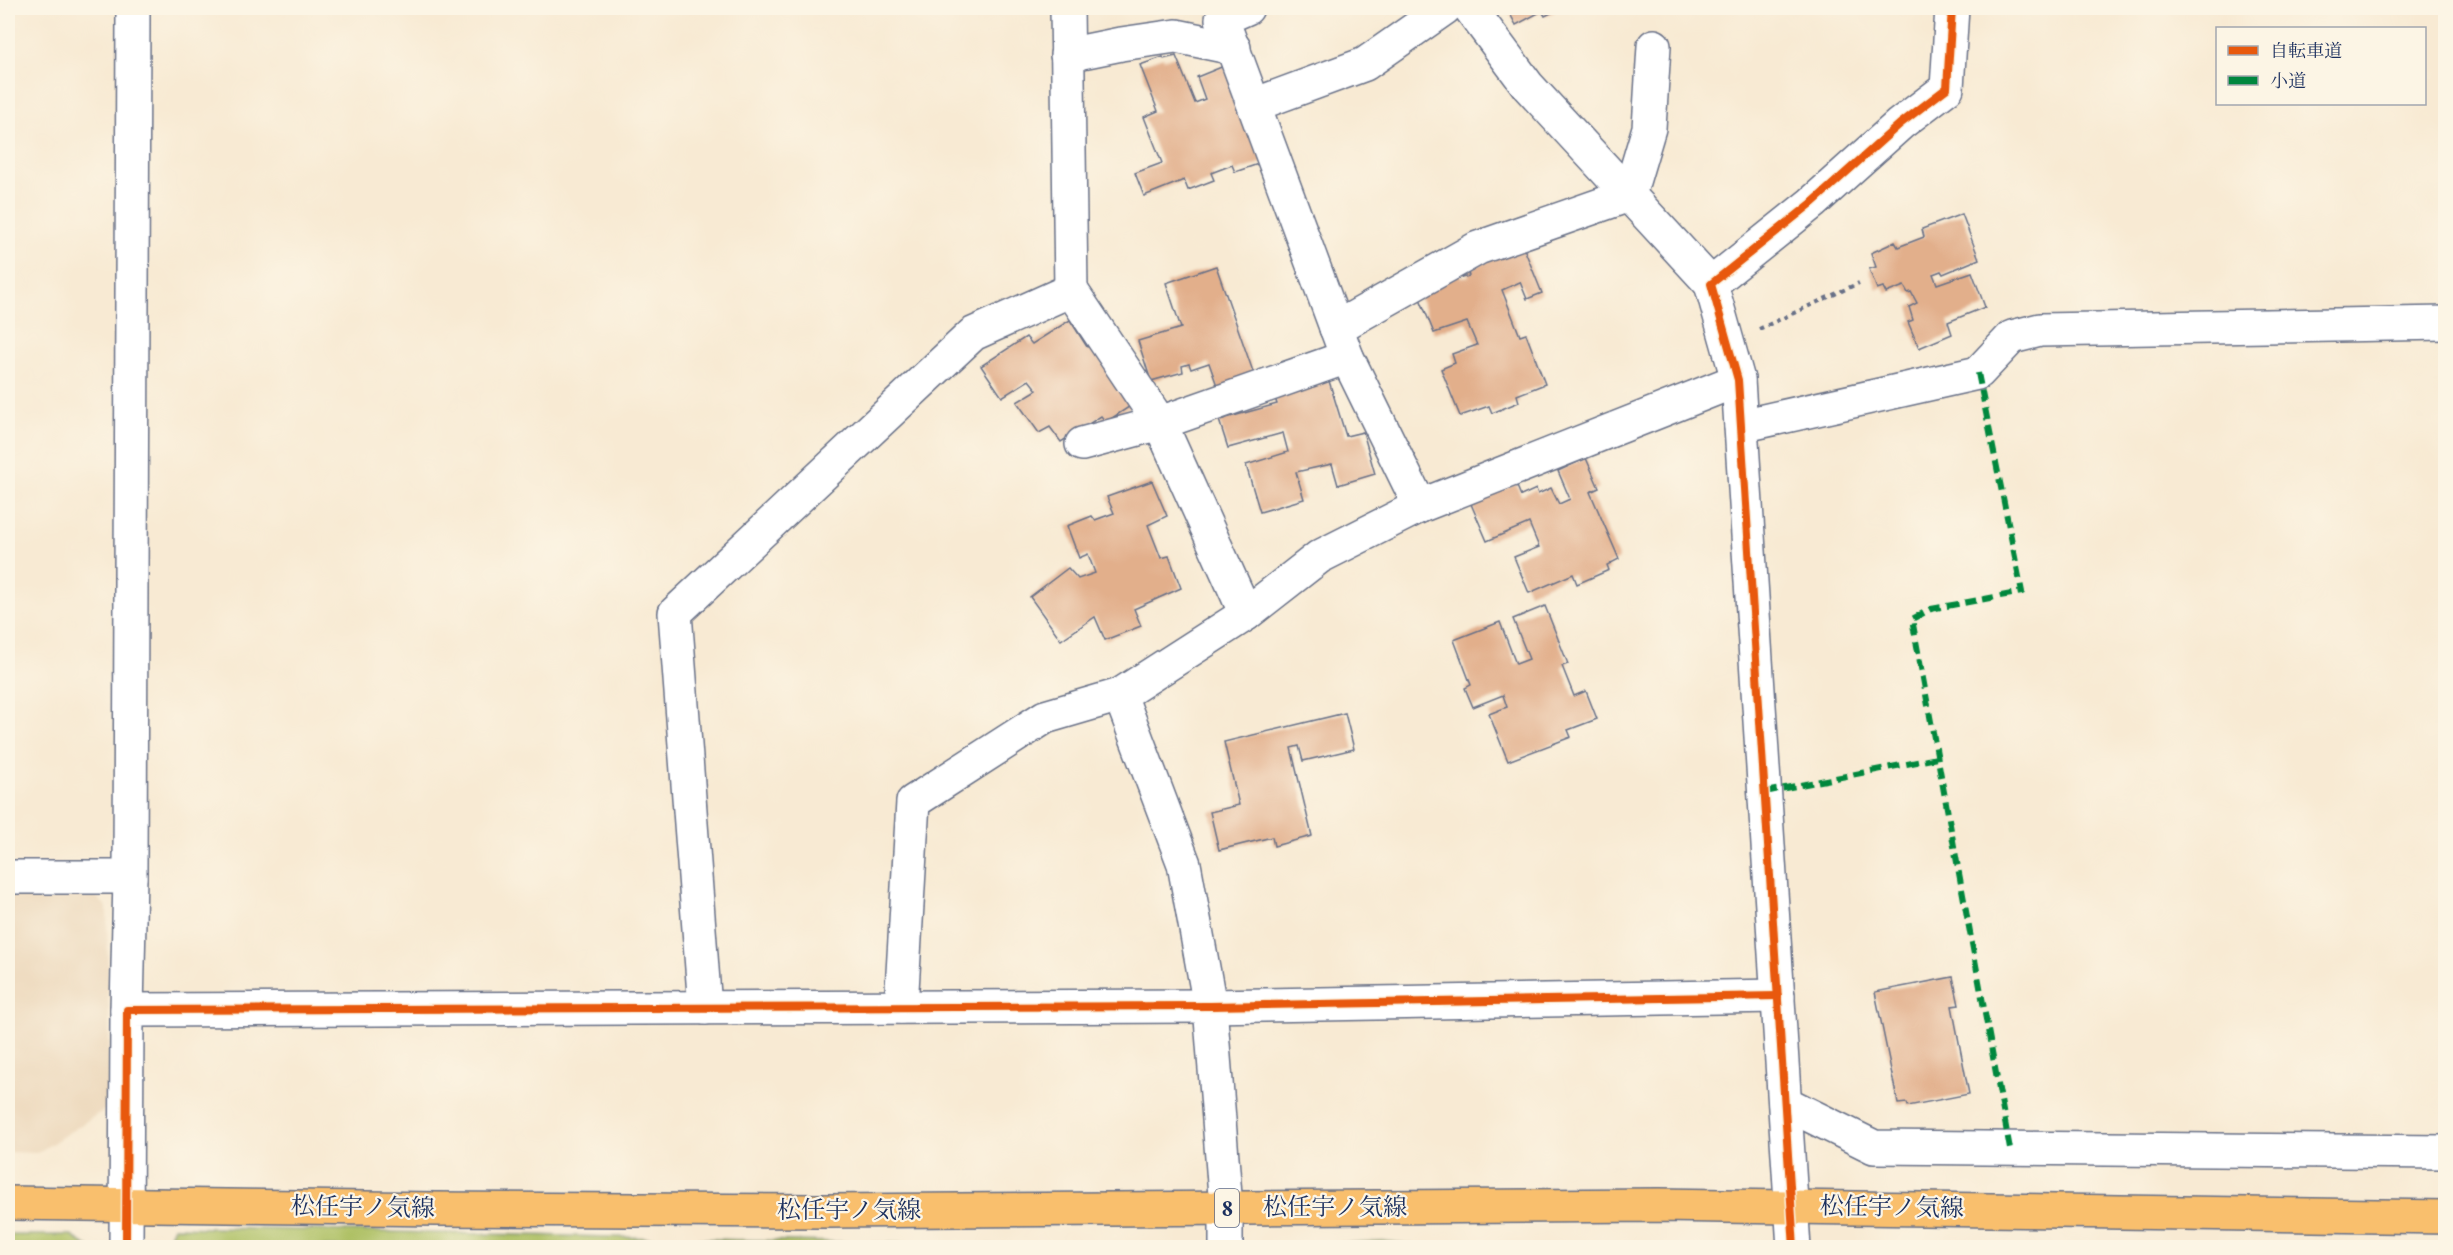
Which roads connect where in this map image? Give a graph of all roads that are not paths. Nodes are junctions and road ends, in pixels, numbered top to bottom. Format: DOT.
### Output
graph roads {
  1 [pos="133,8"];
  2 [pos="1067,8"];
  3 [pos="1247,8"];
  4 [pos="1445,8"];
  5 [pos="1470,8"];
  6 [pos="1952,8"];
  7 [pos="1654,46"];
  8 [pos="1234,48"];
  9 [pos="1067,56"];
  10 [pos="1254,105"];
  11 [pos="1629,195"];
  12 [pos="1711,284"];
  13 [pos="1071,290"];
  14 [pos="2445,323"];
  15 [pos="1341,342"];
  16 [pos="1738,380"];
  17 [pos="1160,423"];
  18 [pos="1741,426"];
  19 [pos="1082,444"];
  20 [pos="1420,506"];
  21 [pos="1246,614"];
  22 [pos="1120,695"];
  23 [pos="8,877"];
  24 [pos="130,877"];
  25 [pos="1778,996"];
  26 [pos="1210,1006"];
  27 [pos="901,1007"];
  28 [pos="705,1008"];
  29 [pos="127,1010"];
  30 [pos="1785,1103"];
  31 [pos="2445,1152"];
  32 [pos="8,1203"];
  33 [pos="128,1203"];
  34 [pos="1791,1206"];
  35 [pos="1226,1208"];
  36 [pos="2445,1217"];
  37 [pos="126,1248"];
  38 [pos="1226,1248"];
  39 [pos="1794,1248"];
  1 -- 24 [label="street"];
  2 -- 9 [label="street"];
  3 -- 8 [label="street"];
  4 -- 10 [label="street"];
  5 -- 11 [label="street"];
  6 -- 12 [label="street"];
  7 -- 11 [label="street"];
  8 -- 9 [label="street"];
  8 -- 10 [label="street"];
  9 -- 13 [label="street"];
  10 -- 15 [label="street"];
  11 -- 12 [label="street"];
  11 -- 15 [label="street"];
  12 -- 16 [label="street"];
  13 -- 17 [label="street"];
  13 -- 28 [label="street"];
  14 -- 18 [label="street"];
  15 -- 17 [label="street"];
  15 -- 20 [label="street"];
  16 -- 18 [label="street"];
  16 -- 20 [label="street"];
  17 -- 19 [label="street"];
  17 -- 21 [label="street"];
  18 -- 25 [label="street"];
  20 -- 21 [label="street"];
  21 -- 22 [label="street"];
  22 -- 26 [label="street"];
  22 -- 27 [label="street"];
  23 -- 24 [label="street"];
  24 -- 29 [label="street"];
  25 -- 26 [label="street"];
  25 -- 30 [label="street"];
  26 -- 27 [label="street"];
  26 -- 35 [label="street"];
  27 -- 28 [label="street"];
  28 -- 29 [label="street"];
  29 -- 33 [label="street"];
  30 -- 31 [label="street"];
  30 -- 34 [label="street"];
  32 -- 33 [label="main road, 松任宇ノ気線 / 8"];
  33 -- 35 [label="main road, 松任宇ノ気線 / 8"];
  33 -- 37 [label="street"];
  34 -- 35 [label="main road, 松任宇ノ気線 / 8"];
  34 -- 36 [label="main road, 松任宇ノ気線 / 8"];
  34 -- 39 [label="street"];
  35 -- 38 [label="street"];
}
